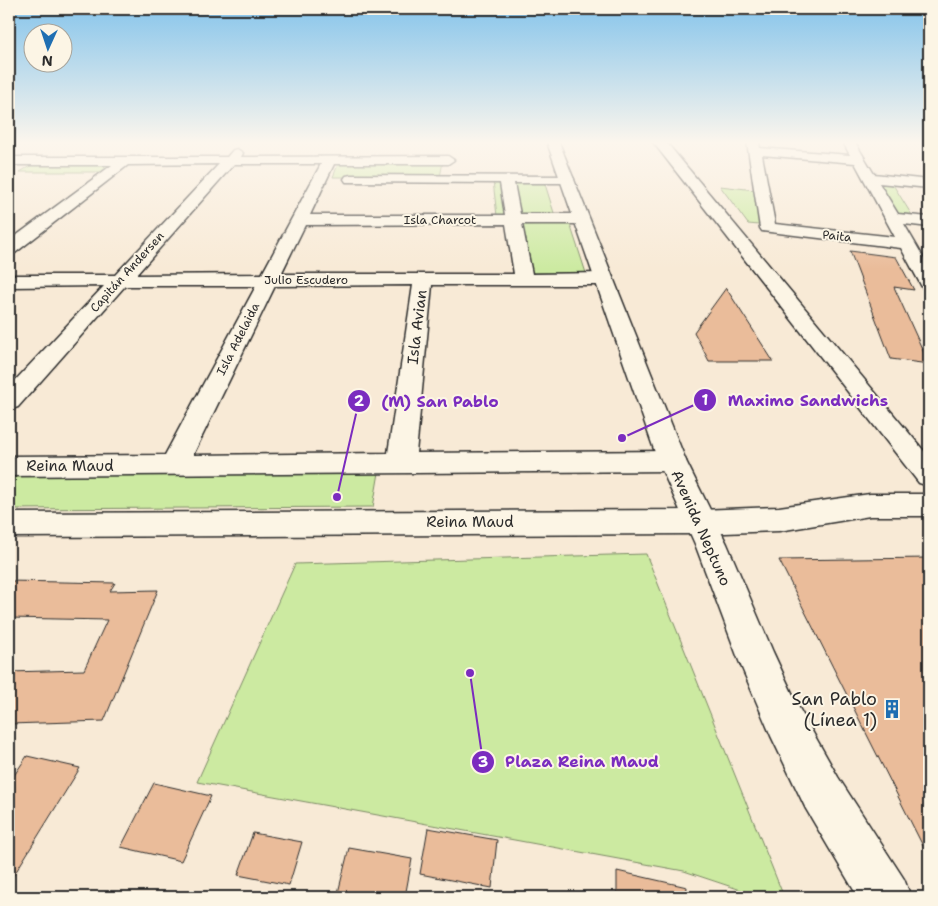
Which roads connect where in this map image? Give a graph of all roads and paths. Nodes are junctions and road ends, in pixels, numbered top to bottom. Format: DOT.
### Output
graph roads {
  1 [pos="94,184"];
  2 [pos="208,184"];
  3 [pos="317,184"];
  4 [pos="507,184"];
  5 [pos="569,184"];
  6 [pos="693,184"];
  7 [pos="760,184"];
  8 [pos="873,184"];
  9 [pos="892,218"];
  10 [pos="513,219"];
  11 [pos="582,219"];
  12 [pos="299,220"];
  13 [pos="929,222"];
  14 [pos="907,244"];
  15 [pos="9,249"];
  16 [pos="524,279"];
  17 [pos="604,279"];
  18 [pos="119,280"];
  19 [pos="268,280"];
  20 [pos="422,280"];
  21 [pos="9,281"];
  22 [pos="929,283"];
  23 [pos="9,402"];
  24 [pos="672,461"];
  25 [pos="402,463"];
  26 [pos="174,465"];
  27 [pos="9,466"];
  28 [pos="929,476"];
  29 [pos="929,505"];
  30 [pos="700,522"];
  31 [pos="9,525"];
  32 [pos="886,897"];
  1 -- 15 [label="street"];
  2 -- 18 [label="street, Capitán Andersen"];
  3 -- 12 [label="street, Isla Adelaida"];
  4 -- 10 [label="street"];
  5 -- 11 [label="street, Avenida Neptuno"];
  6 -- 28 [label="street"];
  7 -- 14 [label="street, Paita"];
  8 -- 9 [label="street"];
  9 -- 13 [label="street"];
  9 -- 14 [label="street"];
  10 -- 11 [label="street, Isla Charcot"];
  10 -- 12 [label="street, Isla Charcot"];
  10 -- 16 [label="street"];
  11 -- 17 [label="street, Avenida Neptuno"];
  12 -- 19 [label="street, Isla Adelaida"];
  14 -- 22 [label="street"];
  16 -- 17 [label="street, Julio Escudero"];
  16 -- 20 [label="street, Julio Escudero"];
  17 -- 24 [label="street, Avenida Neptuno"];
  18 -- 19 [label="street, Julio Escudero"];
  18 -- 21 [label="street, Julio Escudero"];
  18 -- 23 [label="street, Capitán Andersen"];
  19 -- 20 [label="street, Julio Escudero"];
  19 -- 26 [label="street, Isla Adelaida"];
  20 -- 25 [label="street, Isla Avian"];
  24 -- 25 [label="street, Reina Maud"];
  24 -- 30 [label="street, Avenida Neptuno"];
  25 -- 26 [label="street, Reina Maud"];
  26 -- 27 [label="street, Reina Maud"];
  29 -- 30 [label="street, Reina Maud"];
  30 -- 31 [label="street, Reina Maud"];
  30 -- 32 [label="street, Avenida Neptuno"];
}
